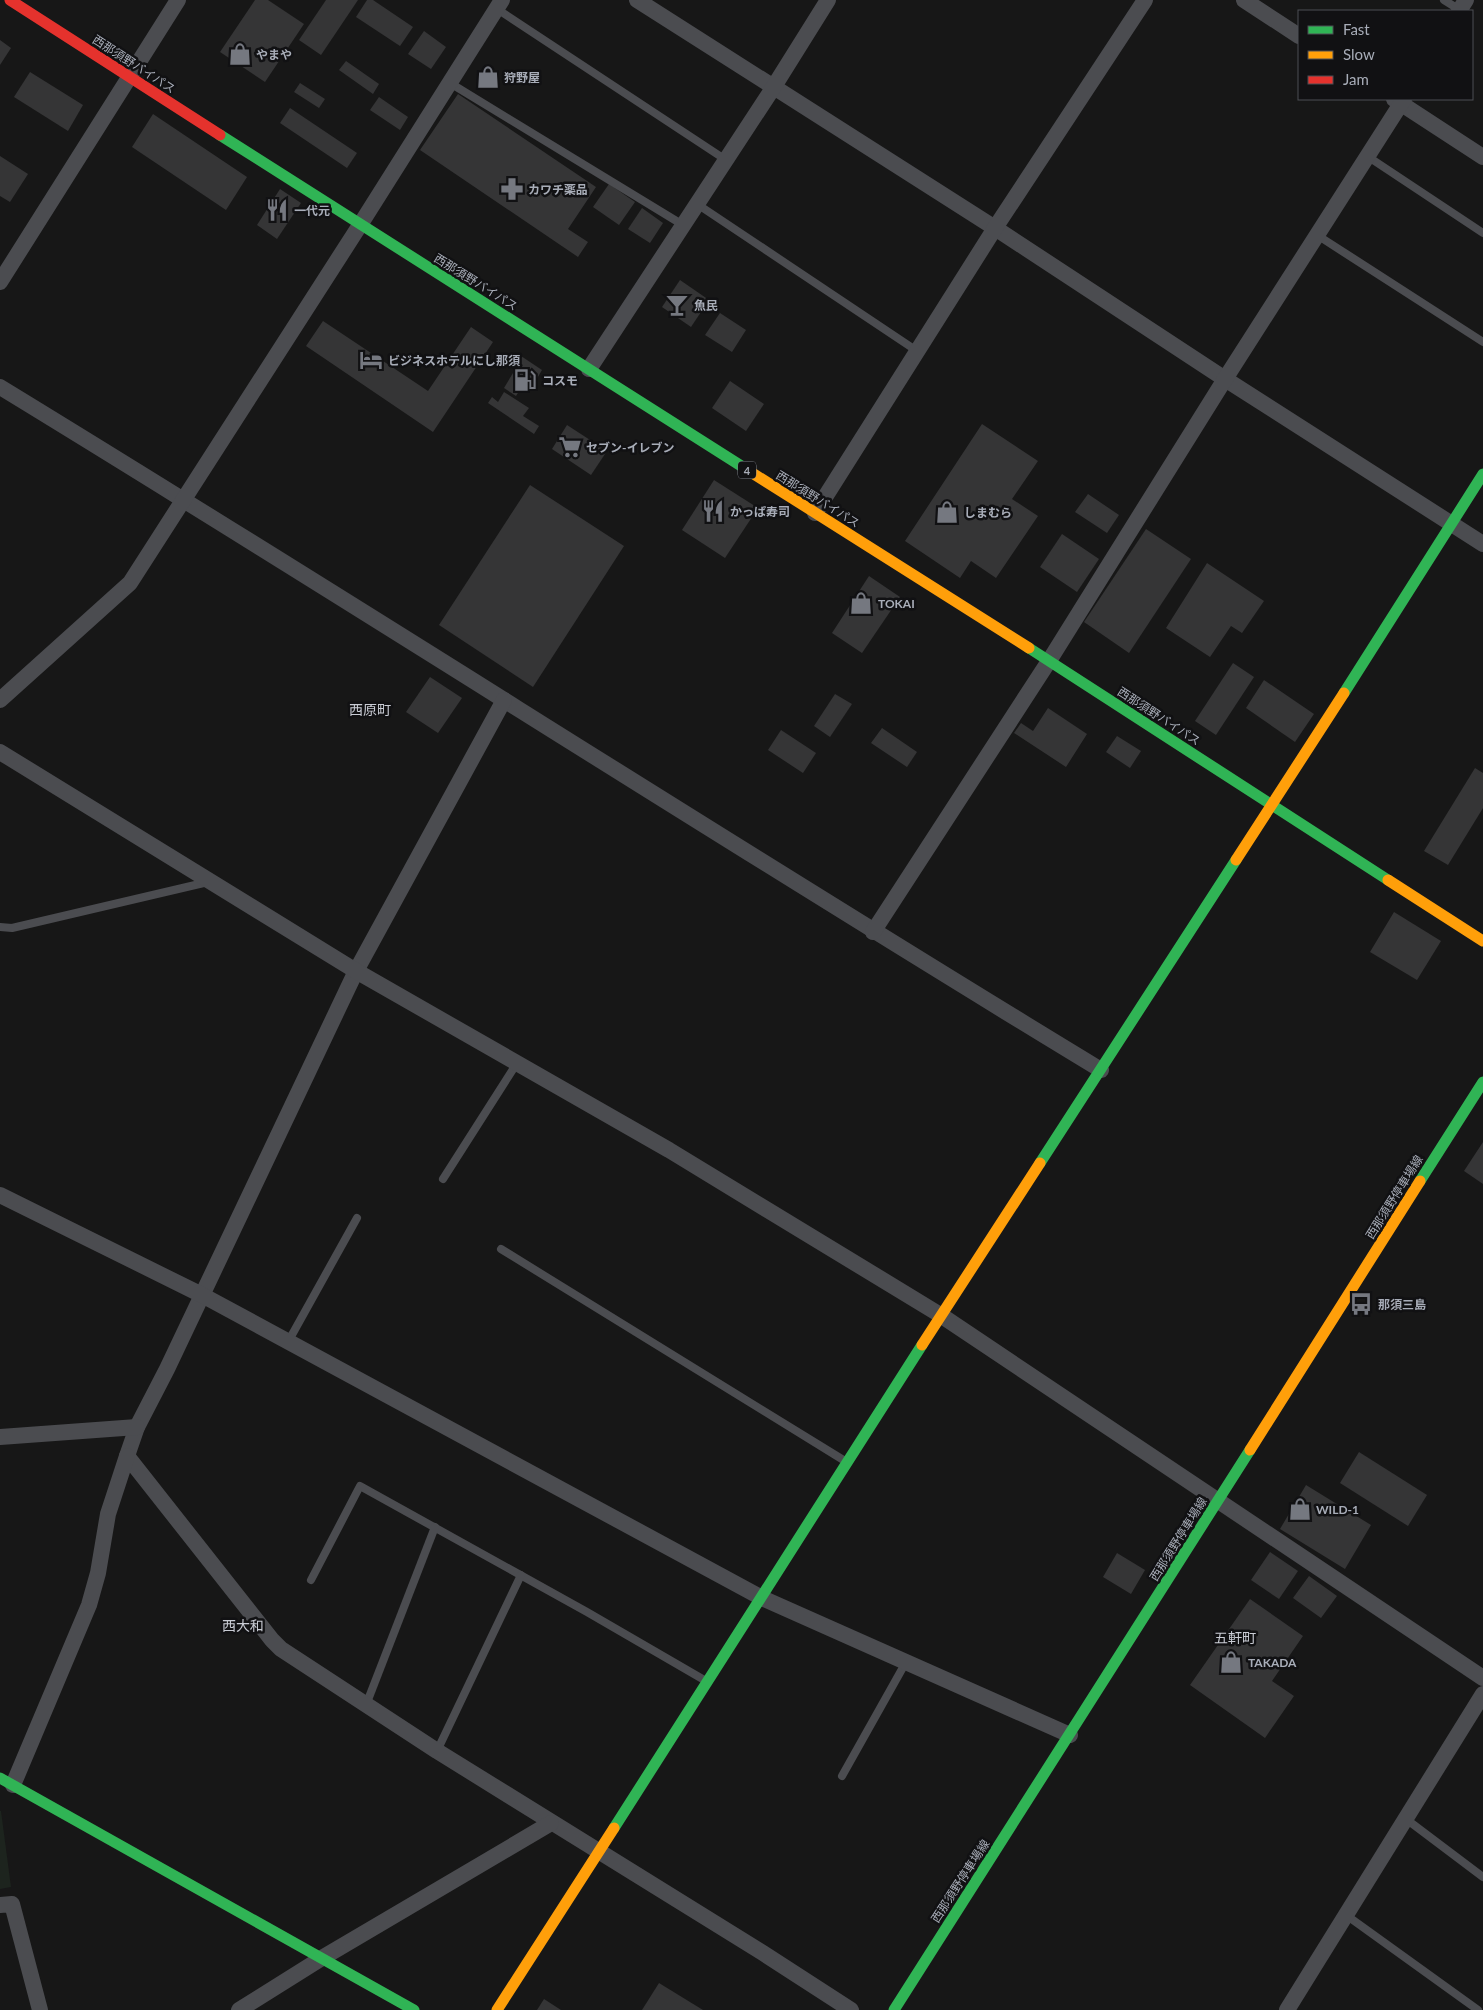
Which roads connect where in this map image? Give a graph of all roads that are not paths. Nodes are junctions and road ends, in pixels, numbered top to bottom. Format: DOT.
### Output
graph roads {
  1 [pos="10,0"];
  2 [pos="178,0"];
  3 [pos="637,0"];
  4 [pos="828,0"];
  5 [pos="1145,0"];
  6 [pos="1244,0"];
  7 [pos="1444,0"];
  8 [pos="500,4"];
  9 [pos="1461,7"];
  10 [pos="1298,35"];
  11 [pos="129,76"];
  12 [pos="450,83"];
  13 [pos="773,88"];
  14 [pos="1400,100"];
  15 [pos="1368,156"];
  16 [pos="1483,157"];
  17 [pos="726,160"];
  18 [pos="697,204"];
  19 [pos="360,225"];
  20 [pos="683,226"];
  21 [pos="995,228"];
  22 [pos="1483,233"];
  23 [pos="1317,235"];
  24 [pos="0,282"];
  25 [pos="1483,342"];
  26 [pos="917,352"];
  27 [pos="589,369"];
  28 [pos="1225,379"];
  29 [pos="0,387"];
  30 [pos="1483,474"];
  31 [pos="184,499"];
  32 [pos="815,514"];
  33 [pos="1452,523"];
  34 [pos="1483,544"];
  35 [pos="1049,661"];
  36 [pos="0,700"];
  37 [pos="504,700"];
  38 [pos="0,752"];
  39 [pos="1272,805"];
  40 [pos="210,881"];
  41 [pos="0,927"];
  42 [pos="873,932"];
  43 [pos="1483,941"];
  44 [pos="356,971"];
  45 [pos="517,1063"];
  46 [pos="1100,1070"];
  47 [pos="1483,1082"];
  48 [pos="443,1179"];
  49 [pos="0,1195"];
  50 [pos="356,1218"];
  51 [pos="501,1249"];
  52 [pos="202,1295"];
  53 [pos="942,1316"];
  54 [pos="288,1342"];
  55 [pos="137,1427"];
  56 [pos="0,1437"];
  57 [pos="127,1456"];
  58 [pos="847,1462"];
  59 [pos="1219,1500"];
  60 [pos="435,1527"];
  61 [pos="520,1574"];
  62 [pos="311,1580"];
  63 [pos="762,1598"];
  64 [pos="906,1662"];
  65 [pos="1483,1678"];
  66 [pos="708,1682"];
  67 [pos="1481,1703"];
  68 [pos="366,1705"];
  69 [pos="1070,1735"];
  70 [pos="437,1752"];
  71 [pos="842,1776"];
  72 [pos="7,1781"];
  73 [pos="1406,1819"];
  74 [pos="550,1823"];
  75 [pos="600,1851"];
  76 [pos="1483,1877"];
  77 [pos="0,1905"];
  78 [pos="1346,1915"];
  79 [pos="322,1958"];
  80 [pos="40,2010"];
  81 [pos="239,2010"];
  82 [pos="414,2010"];
  83 [pos="497,2010"];
  84 [pos="851,2010"];
  85 [pos="894,2010"];
  86 [pos="1287,2010"];
  87 [pos="1478,2010"];
  1 -- 11 [label="main road, 西那須野バイパス / 4"];
  2 -- 11 [label="street"];
  3 -- 13 [label="street"];
  4 -- 13 [label="street"];
  5 -- 21 [label="street"];
  6 -- 10 [label="street"];
  7 -- 9 [label="lane"];
  8 -- 12 [label="street"];
  8 -- 17 [label="lane"];
  11 -- 19 [label="main road, 西那須野バイパス / 4"];
  11 -- 24 [label="street"];
  12 -- 19 [label="street"];
  12 -- 20 [label="lane"];
  13 -- 17 [label="street"];
  13 -- 21 [label="street"];
  14 -- 15 [label="street"];
  14 -- 16 [label="street"];
  15 -- 22 [label="lane"];
  15 -- 23 [label="street"];
  17 -- 18 [label="street"];
  18 -- 20 [label="street"];
  18 -- 26 [label="lane"];
  19 -- 27 [label="main road, 西那須野バイパス / 4"];
  19 -- 31 [label="street"];
  20 -- 27 [label="street"];
  21 -- 26 [label="street"];
  21 -- 28 [label="street"];
  23 -- 25 [label="lane"];
  23 -- 28 [label="street"];
  26 -- 32 [label="street"];
  27 -- 32 [label="main road, 西那須野バイパス / 4"];
  28 -- 33 [label="street"];
  28 -- 35 [label="street"];
  29 -- 31 [label="street"];
  30 -- 33 [label="main road"];
  31 -- 36 [label="street"];
  31 -- 37 [label="street"];
  32 -- 35 [label="main road, 西那須野バイパス / 4"];
  33 -- 34 [label="street"];
  33 -- 39 [label="main road"];
  35 -- 39 [label="main road, 西那須野バイパス / 4"];
  35 -- 42 [label="street"];
  37 -- 42 [label="street"];
  37 -- 44 [label="street"];
  38 -- 40 [label="street"];
  39 -- 43 [label="main road, 西那須野バイパス / 4"];
  39 -- 46 [label="main road"];
  40 -- 41 [label="lane"];
  40 -- 44 [label="street"];
  42 -- 46 [label="street"];
  44 -- 45 [label="street"];
  44 -- 52 [label="street"];
  45 -- 48 [label="lane"];
  45 -- 53 [label="street"];
  46 -- 53 [label="main road"];
  47 -- 59 [label="main road, 西那須野停車場線"];
  49 -- 52 [label="street"];
  50 -- 54 [label="lane"];
  51 -- 58 [label="lane"];
  52 -- 54 [label="street"];
  52 -- 55 [label="street"];
  53 -- 58 [label="main road"];
  53 -- 59 [label="street"];
  54 -- 63 [label="street"];
  55 -- 56 [label="street"];
  55 -- 57 [label="street"];
  57 -- 68 [label="street"];
  57 -- 72 [label="street"];
  58 -- 63 [label="main road"];
  59 -- 65 [label="street"];
  59 -- 69 [label="main road, 西那須野停車場線"];
  60 -- 61 [label="lane"];
  60 -- 62 [label="lane"];
  60 -- 68 [label="lane"];
  61 -- 66 [label="lane"];
  61 -- 70 [label="lane"];
  63 -- 64 [label="street"];
  63 -- 66 [label="main road"];
  64 -- 69 [label="street"];
  64 -- 71 [label="lane"];
  66 -- 75 [label="main road"];
  67 -- 73 [label="street"];
  68 -- 70 [label="street"];
  69 -- 85 [label="main road, 西那須野停車場線"];
  70 -- 74 [label="street"];
  72 -- 79 [label="main road"];
  73 -- 76 [label="lane"];
  73 -- 78 [label="street"];
  74 -- 75 [label="street"];
  74 -- 79 [label="street"];
  75 -- 83 [label="main road"];
  75 -- 84 [label="street"];
  77 -- 80 [label="street"];
  78 -- 86 [label="street"];
  78 -- 87 [label="lane"];
  79 -- 81 [label="street"];
  79 -- 82 [label="main road"];
}
